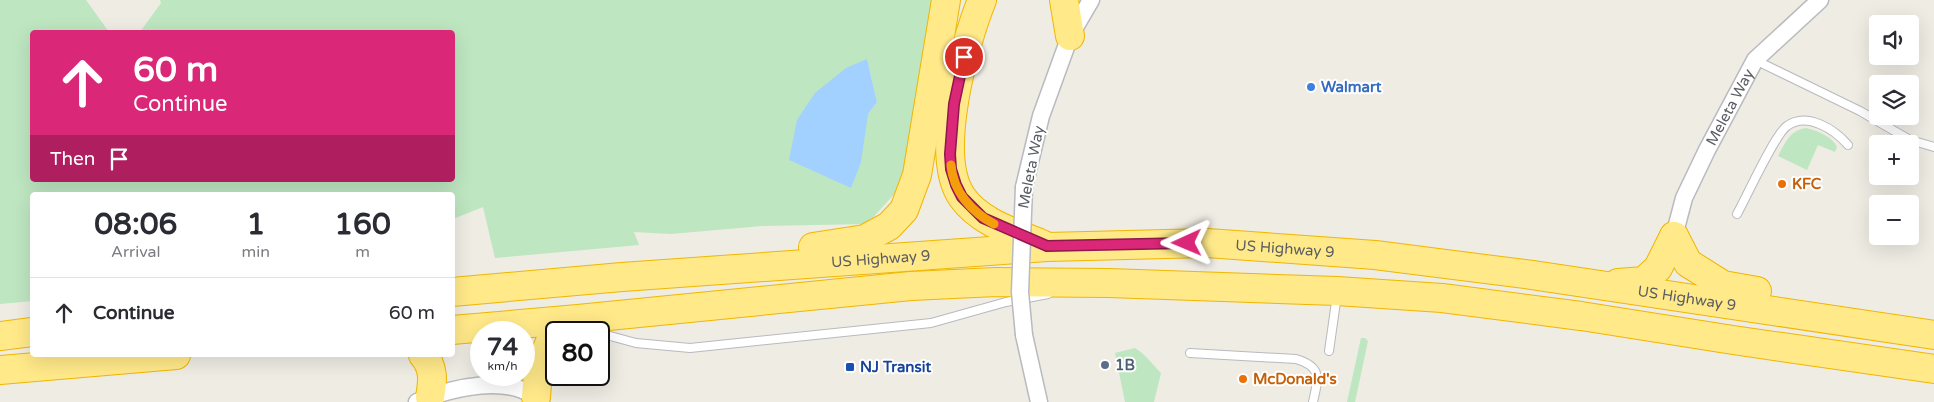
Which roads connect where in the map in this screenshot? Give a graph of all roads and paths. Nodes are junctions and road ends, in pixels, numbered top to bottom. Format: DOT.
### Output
graph roads {
  1 [pos="946,0"];
  2 [pos="982,0"];
  3 [pos="1064,0"];
  4 [pos="1091,0"];
  5 [pos="1820,0"];
  6 [pos="1070,36"];
  7 [pos="1755,60"];
  8 [pos="1848,145"];
  9 [pos="1934,147"];
  10 [pos="1737,214"];
  11 [pos="1674,236"];
  12 [pos="1047,246"];
  13 [pos="1532,275"];
  14 [pos="622,276"];
  15 [pos="1109,283"];
  16 [pos="1337,290"];
  17 [pos="455,292"];
  18 [pos="610,326"];
  19 [pos="545,329"];
  20 [pos="455,330"];
  21 [pos="30,332"];
  22 [pos="1934,335"];
  23 [pos="0,336"];
  24 [pos="610,336"];
  25 [pos="1329,351"];
  26 [pos="1190,354"];
  27 [pos="153,357"];
  28 [pos="425,357"];
  29 [pos="545,366"];
  30 [pos="1934,369"];
  31 [pos="0,370"];
  32 [pos="538,399"];
  33 [pos="425,400"];
  34 [pos="1040,402"];
  35 [pos="1313,402"];
  1 -- 14 [label="highway"];
  2 -- 12 [label="highway"];
  3 -- 6 [label="highway"];
  4 -- 6 [label="street, Meleta Way"];
  5 -- 7 [label="street, Meleta Way"];
  6 -- 34 [label="street, Meleta Way, bridge"];
  7 -- 9 [label="lane"];
  7 -- 11 [label="street, Meleta Way"];
  8 -- 10 [label="lane"];
  11 -- 13 [label="highway"];
  11 -- 22 [label="highway"];
  12 -- 13 [label="highway, US Highway 9"];
  12 -- 14 [label="highway, US Highway 9"];
  13 -- 22 [label="highway, US Highway 9"];
  14 -- 17 [label="highway, US Highway 9"];
  15 -- 16 [label="highway, US Highway 9"];
  15 -- 18 [label="highway, US Highway 9"];
  15 -- 24 [label="lane"];
  16 -- 25 [label="lane"];
  16 -- 30 [label="highway, US Highway 9"];
  19 -- 20 [label="highway, US Highway 9"];
  21 -- 23 [label="highway"];
  26 -- 35 [label="lane"];
  27 -- 31 [label="highway"];
  28 -- 33 [label="highway"];
  29 -- 32 [label="highway"];
  32 -- 33 [label="street"];
}
